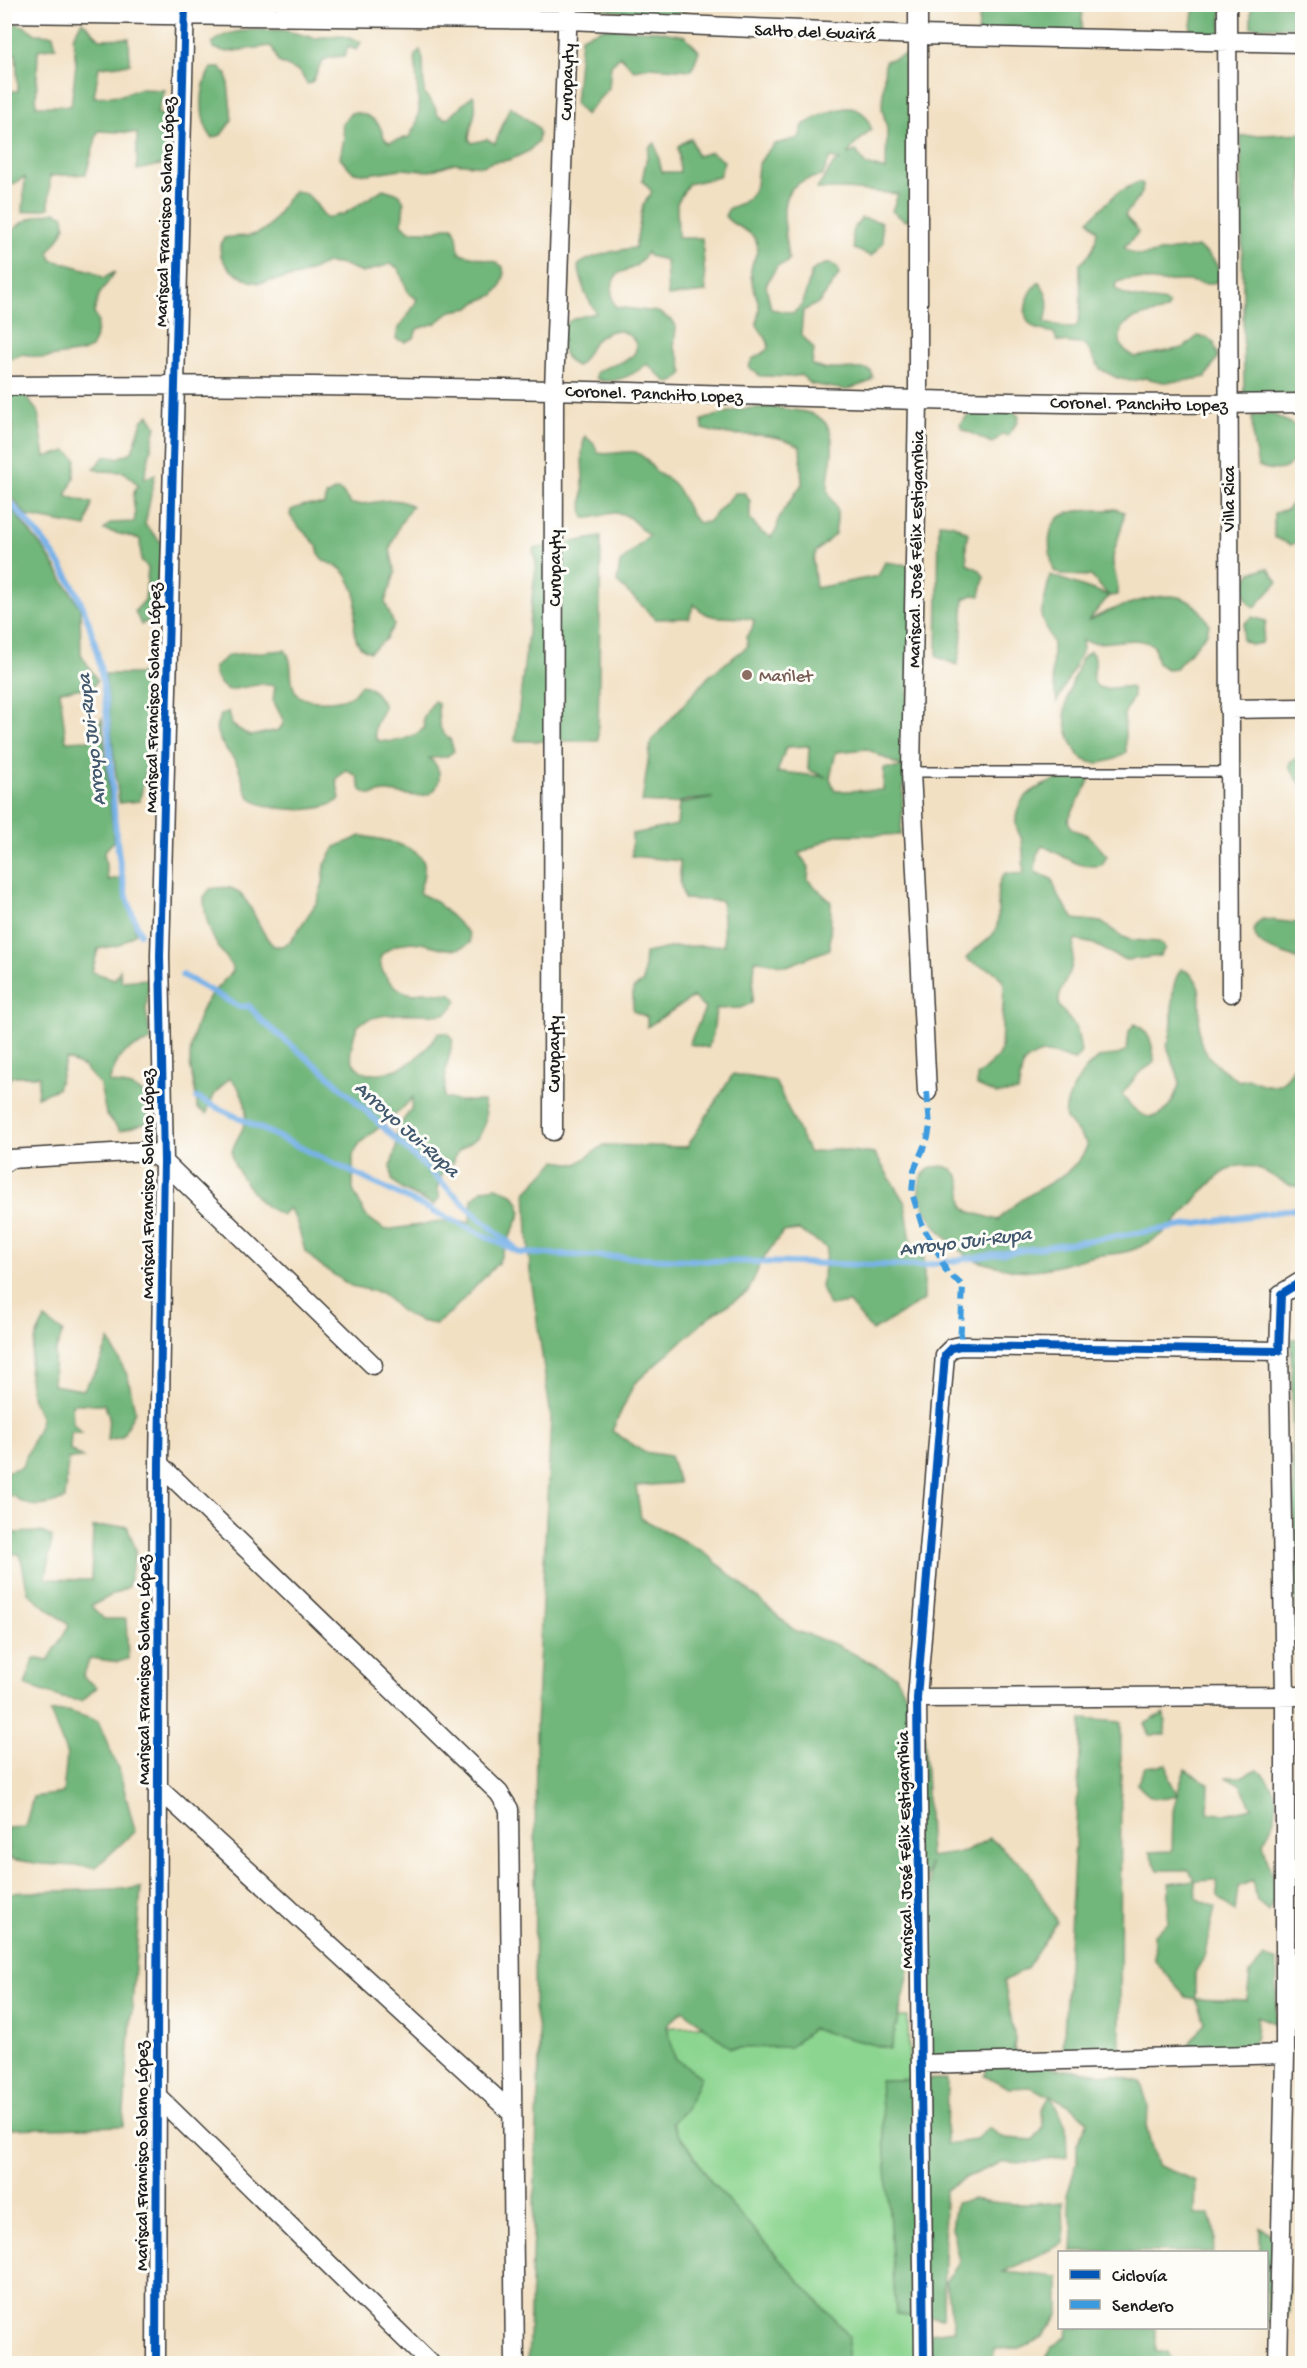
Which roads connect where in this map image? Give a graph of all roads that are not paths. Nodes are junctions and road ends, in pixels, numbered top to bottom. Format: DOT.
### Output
graph roads {
  1 [pos="918,4"];
  2 [pos="1227,4"];
  3 [pos="184,10"];
  4 [pos="568,12"];
  5 [pos="4,13"];
  6 [pos="917,35"];
  7 [pos="1227,42"];
  8 [pos="1302,43"];
  9 [pos="175,384"];
  10 [pos="4,386"];
  11 [pos="554,390"];
  12 [pos="918,401"];
  13 [pos="1302,403"];
  14 [pos="1227,404"];
  15 [pos="1302,708"];
  16 [pos="1229,710"];
  17 [pos="912,772"];
  18 [pos="1231,772"];
  19 [pos="1231,993"];
  20 [pos="927,1092"];
  21 [pos="553,1131"];
  22 [pos="164,1162"];
  23 [pos="4,1163"];
  24 [pos="1302,1281"];
  25 [pos="1279,1351"];
  26 [pos="374,1365"];
  27 [pos="159,1464"];
  28 [pos="1294,1696"];
  29 [pos="917,1698"];
  30 [pos="158,1788"];
  31 [pos="1285,2054"];
  32 [pos="921,2064"];
  33 [pos="157,2096"];
  34 [pos="512,2113"];
  35 [pos="156,2364"];
  36 [pos="431,2364"];
  37 [pos="515,2364"];
  38 [pos="924,2364"];
  39 [pos="1278,2364"];
  1 -- 6 [label="street, Mariscal. José Félix Estigarribia"];
  2 -- 7 [label="street, Villa Rica"];
  3 -- 4 [label="street, Salto del Guairá"];
  3 -- 5 [label="street, Salto del Guairá"];
  3 -- 9 [label="street, Mariscal Francisco Solano López"];
  4 -- 6 [label="street, Salto del Guairá"];
  4 -- 11 [label="street, Curupayty"];
  6 -- 7 [label="street, Salto del Guairá"];
  6 -- 12 [label="street, Mariscal. José Félix Estigarribia"];
  7 -- 8 [label="street, Salto del Guairá"];
  7 -- 14 [label="street, Villa Rica"];
  9 -- 10 [label="street, Coronel. Panchito Lopez"];
  9 -- 11 [label="street, Coronel. Panchito Lopez"];
  9 -- 22 [label="street, Mariscal Francisco Solano López"];
  11 -- 12 [label="street, Coronel. Panchito Lopez"];
  11 -- 21 [label="street, Curupayty"];
  12 -- 14 [label="street, Coronel. Panchito Lopez"];
  12 -- 17 [label="street, Mariscal. José Félix Estigarribia"];
  13 -- 14 [label="street, Coronel. Panchito Lopez"];
  14 -- 16 [label="street, Villa Rica"];
  15 -- 16 [label="street"];
  16 -- 18 [label="street, Villa Rica"];
  17 -- 18 [label="lane"];
  17 -- 20 [label="street, Mariscal. José Félix Estigarribia"];
  18 -- 19 [label="street, Villa Rica"];
  22 -- 23 [label="street"];
  22 -- 26 [label="street"];
  22 -- 27 [label="street, Mariscal Francisco Solano López"];
  24 -- 25 [label="street"];
  25 -- 28 [label="street"];
  25 -- 29 [label="street, Mariscal. José Félix Estigarribia"];
  27 -- 30 [label="street, Mariscal Francisco Solano López"];
  27 -- 34 [label="street"];
  28 -- 29 [label="street"];
  28 -- 31 [label="street"];
  29 -- 32 [label="street, Mariscal. José Félix Estigarribia"];
  30 -- 33 [label="street, Mariscal Francisco Solano López"];
  30 -- 34 [label="street"];
  31 -- 32 [label="street"];
  31 -- 39 [label="street"];
  32 -- 38 [label="street, Mariscal. José Félix Estigarribia"];
  33 -- 35 [label="street, Mariscal Francisco Solano López"];
  33 -- 36 [label="street"];
  34 -- 37 [label="street"];
}
